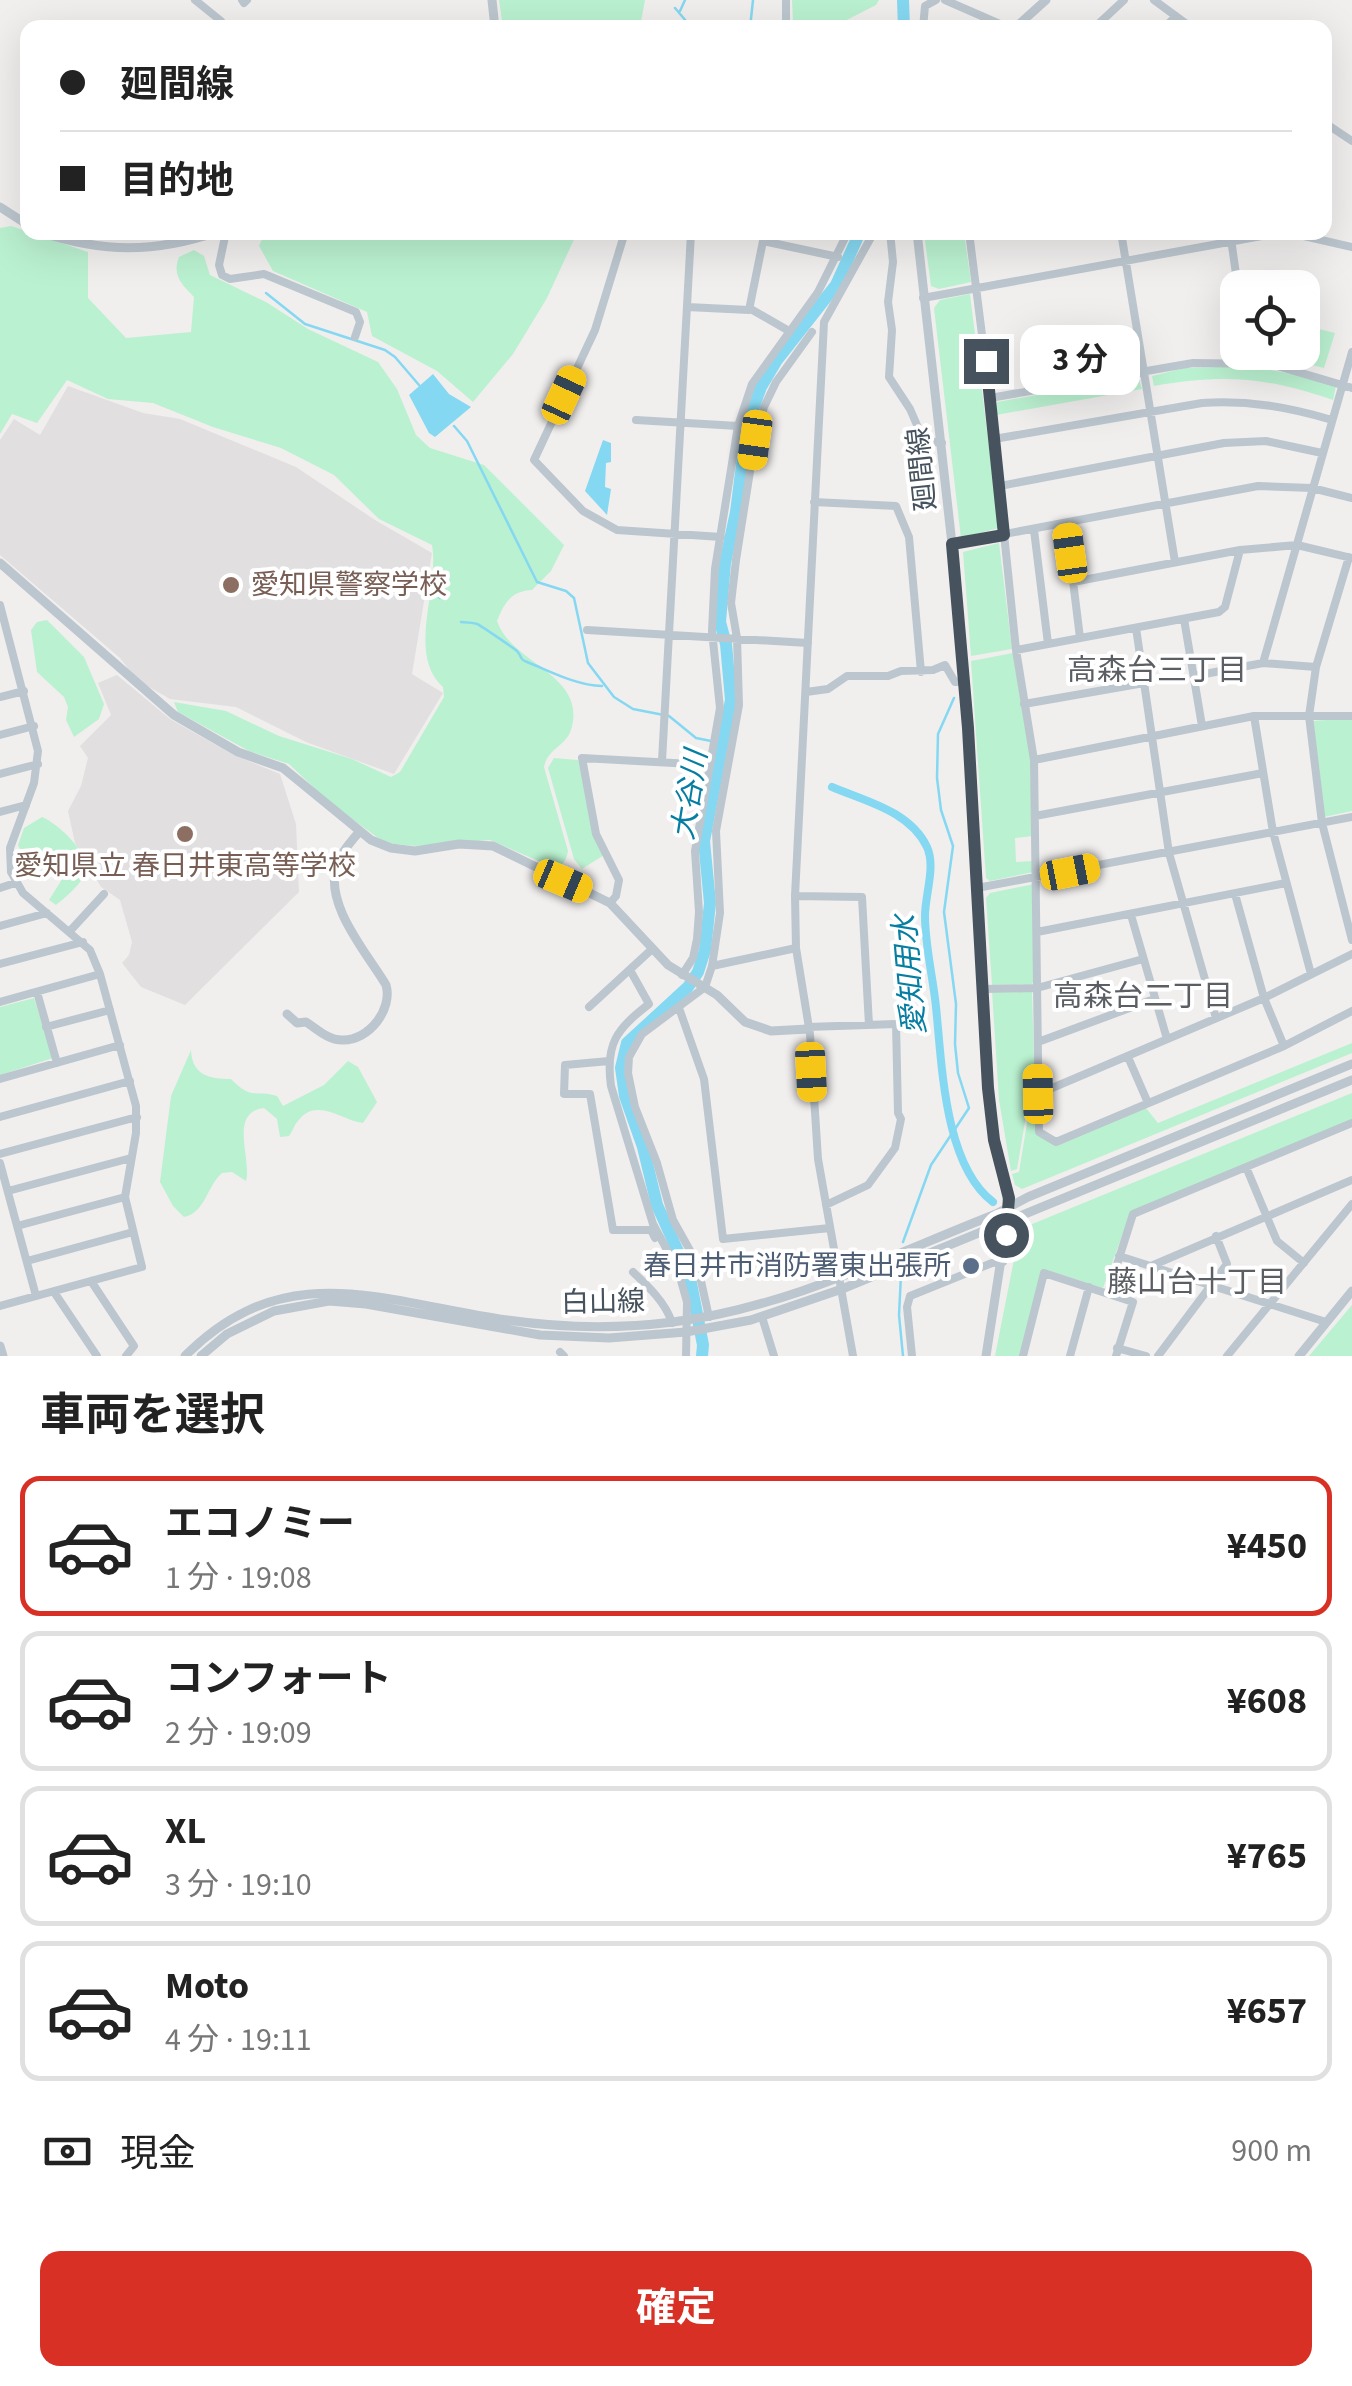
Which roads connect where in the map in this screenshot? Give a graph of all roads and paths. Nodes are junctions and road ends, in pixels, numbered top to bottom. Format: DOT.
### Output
graph roads {
  1 [pos="195,0"];
  2 [pos="936,0"];
  3 [pos="945,0"];
  4 [pos="1046,0"];
  5 [pos="1124,0"];
  6 [pos="1154,0"];
  7 [pos="1176,16"];
  8 [pos="220,20"];
  9 [pos="924,20"];
  10 [pos="993,20"];
  11 [pos="1022,20"];
  12 [pos="1103,20"];
  13 [pos="1172,20"];
  14 [pos="1181,20"];
  15 [pos="69,240"];
  16 [pos="191,240"];
  17 [pos="224,240"];
  18 [pos="623,240"];
  19 [pos="691,240"];
  20 [pos="845,240"];
  21 [pos="870,240"];
  22 [pos="891,240"];
  23 [pos="917,240"];
  24 [pos="970,240"];
  25 [pos="1123,240"];
  26 [pos="1213,240"];
  27 [pos="1231,240"];
  28 [pos="1320,240"];
  29 [pos="1352,248"];
  30 [pos="838,256"];
  31 [pos="1126,260"];
  32 [pos="1235,270"];
  33 [pos="976,287"];
  34 [pos="924,298"];
  35 [pos="687,308"];
  36 [pos="749,308"];
  37 [pos="796,321"];
  38 [pos="789,332"];
  39 [pos="812,332"];
  40 [pos="823,332"];
  41 [pos="355,337"];
  42 [pos="1352,352"];
  43 [pos="1220,359"];
  44 [pos="1292,370"];
  45 [pos="1143,372"];
  46 [pos="1347,386"];
  47 [pos="990,398"];
  48 [pos="1150,412"];
  49 [pos="636,420"];
  50 [pos="1332,420"];
  51 [pos="682,423"];
  52 [pos="738,426"];
  53 [pos="994,439"];
  54 [pos="942,442"];
  55 [pos="1322,453"];
  56 [pos="1158,457"];
  57 [pos="1000,486"];
  58 [pos="1312,488"];
  59 [pos="1352,498"];
  60 [pos="814,502"];
  61 [pos="1165,504"];
  62 [pos="1066,524"];
  63 [pos="1034,530"];
  64 [pos="676,533"];
  65 [pos="1004,535"];
  66 [pos="721,537"];
  67 [pos="952,544"];
  68 [pos="1297,545"];
  69 [pos="1240,550"];
  70 [pos="1350,557"];
  71 [pos="1174,562"];
  72 [pos="0,563"];
  73 [pos="1073,582"];
  74 [pos="0,605"];
  75 [pos="1184,619"];
  76 [pos="2,621"];
  77 [pos="1136,628"];
  78 [pos="587,630"];
  79 [pos="672,634"];
  80 [pos="713,636"];
  81 [pos="735,638"];
  82 [pos="1080,638"];
  83 [pos="808,643"];
  84 [pos="1048,644"];
  85 [pos="1016,650"];
  86 [pos="14,656"];
  87 [pos="0,660"];
  88 [pos="1263,663"];
  89 [pos="1316,667"];
  90 [pos="921,672"];
  91 [pos="1194,676"];
  92 [pos="963,682"];
  93 [pos="1144,683"];
  94 [pos="24,691"];
  95 [pos="806,692"];
  96 [pos="0,698"];
  97 [pos="1024,704"];
  98 [pos="1254,716"];
  99 [pos="1308,716"];
  100 [pos="1352,716"];
  101 [pos="34,726"];
  102 [pos="1202,726"];
  103 [pos="0,735"];
  104 [pos="1152,738"];
  105 [pos="1034,760"];
  106 [pos="662,761"];
  107 [pos="38,764"];
  108 [pos="710,765"];
  109 [pos="1263,773"];
  110 [pos="0,774"];
  111 [pos="1160,792"];
  112 [pos="26,806"];
  113 [pos="0,812"];
  114 [pos="1035,816"];
  115 [pos="1352,817"];
  116 [pos="1322,823"];
  117 [pos="359,832"];
  118 [pos="1273,832"];
  119 [pos="5,849"];
  120 [pos="1169,853"];
  121 [pos="1036,878"];
  122 [pos="16,883"];
  123 [pos="1286,883"];
  124 [pos="0,888"];
  125 [pos="978,888"];
  126 [pos="104,894"];
  127 [pos="1234,894"];
  128 [pos="794,896"];
  129 [pos="610,904"];
  130 [pos="1182,904"];
  131 [pos="47,912"];
  132 [pos="1131,915"];
  133 [pos="1349,917"];
  134 [pos="0,926"];
  135 [pos="70,931"];
  136 [pos="1037,932"];
  137 [pos="1352,940"];
  138 [pos="83,942"];
  139 [pos="796,948"];
  140 [pos="652,950"];
  141 [pos="1352,954"];
  142 [pos="1143,959"];
  143 [pos="0,964"];
  144 [pos="712,966"];
  145 [pos="630,970"];
  146 [pos="100,974"];
  147 [pos="1311,974"];
  148 [pos="684,976"];
  149 [pos="706,987"];
  150 [pos="1036,988"];
  151 [pos="984,989"];
  152 [pos="37,992"];
  153 [pos="1264,998"];
  154 [pos="1154,999"];
  155 [pos="0,1002"];
  156 [pos="589,1007"];
  157 [pos="679,1008"];
  158 [pos="110,1010"];
  159 [pos="1352,1011"];
  160 [pos="287,1014"];
  161 [pos="1216,1018"];
  162 [pos="869,1025"];
  163 [pos="46,1027"];
  164 [pos="808,1028"];
  165 [pos="1167,1039"];
  166 [pos="1038,1042"];
  167 [pos="120,1046"];
  168 [pos="1284,1046"];
  169 [pos="1128,1057"];
  170 [pos="609,1061"];
  171 [pos="57,1062"];
  172 [pos="1352,1064"];
  173 [pos="0,1079"];
  174 [pos="130,1080"];
  175 [pos="1352,1080"];
  176 [pos="1038,1094"];
  177 [pos="1148,1103"];
  178 [pos="0,1117"];
  179 [pos="137,1117"];
  180 [pos="1352,1123"];
  181 [pos="0,1154"];
  182 [pos="131,1158"];
  183 [pos="0,1163"];
  184 [pos="1246,1167"];
  185 [pos="1352,1180"];
  186 [pos="8,1191"];
  187 [pos="125,1197"];
  188 [pos="1352,1204"];
  189 [pos="826,1206"];
  190 [pos="1009,1208"];
  191 [pos="1266,1215"];
  192 [pos="1008,1222"];
  193 [pos="17,1226"];
  194 [pos="830,1228"];
  195 [pos="133,1232"];
  196 [pos="1216,1236"];
  197 [pos="671,1256"];
  198 [pos="1119,1256"];
  199 [pos="27,1261"];
  200 [pos="1002,1262"];
  201 [pos="1304,1263"];
  202 [pos="1151,1266"];
  203 [pos="633,1272"];
  204 [pos="839,1277"];
  205 [pos="91,1282"];
  206 [pos="1211,1286"];
  207 [pos="1089,1287"];
  208 [pos="842,1288"];
  209 [pos="1352,1291"];
  210 [pos="54,1292"];
  211 [pos="1108,1292"];
  212 [pos="36,1296"];
  213 [pos="1270,1304"];
  214 [pos="0,1306"];
  215 [pos="707,1317"];
  216 [pos="762,1317"];
  217 [pos="672,1322"];
  218 [pos="1326,1322"];
  219 [pos="688,1326"];
  220 [pos="0,1346"];
  221 [pos="1117,1352"];
  222 [pos="2,1356"];
  223 [pos="98,1356"];
  224 [pos="126,1356"];
  225 [pos="185,1356"];
  226 [pos="201,1356"];
  227 [pos="686,1356"];
  228 [pos="774,1356"];
  229 [pos="854,1356"];
  230 [pos="912,1356"];
  231 [pos="986,1356"];
  232 [pos="1023,1356"];
  233 [pos="1070,1356"];
  234 [pos="1146,1356"];
  235 [pos="1158,1356"];
  236 [pos="1227,1356"];
  237 [pos="1298,1356"];
  1 -- 8 [label="street"];
  2 -- 9 [label="street"];
  3 -- 10 [label="street"];
  4 -- 11 [label="street"];
  5 -- 12 [label="street"];
  6 -- 7 [label="street"];
  7 -- 13 [label="street"];
  7 -- 14 [label="street"];
  15 -- 16 [label="street"];
  17 -- 41 [label="street"];
  18 -- 64 [label="street"];
  19 -- 35 [label="street"];
  20 -- 30 [label="street"];
  21 -- 40 [label="street"];
  22 -- 54 [label="street"];
  23 -- 34 [label="street, 廻間線"];
  24 -- 33 [label="street"];
  25 -- 31 [label="street"];
  26 -- 31 [label="street"];
  27 -- 32 [label="street"];
  28 -- 29 [label="street"];
  30 -- 36 [label="street"];
  30 -- 37 [label="street"];
  31 -- 33 [label="street"];
  31 -- 45 [label="street"];
  33 -- 34 [label="street"];
  33 -- 47 [label="street"];
  34 -- 54 [label="street, 廻間線"];
  35 -- 36 [label="street"];
  35 -- 51 [label="street"];
  36 -- 38 [label="street"];
  37 -- 38 [label="street"];
  37 -- 39 [label="street"];
  38 -- 52 [label="street"];
  39 -- 40 [label="street"];
  39 -- 81 [label="street"];
  40 -- 60 [label="street"];
  42 -- 46 [label="street"];
  43 -- 45 [label="street"];
  44 -- 46 [label="street"];
  45 -- 47 [label="street"];
  45 -- 48 [label="street"];
  46 -- 50 [label="street"];
  47 -- 53 [label="street"];
  48 -- 50 [label="street"];
  48 -- 53 [label="street"];
  48 -- 56 [label="street"];
  49 -- 51 [label="street"];
  50 -- 55 [label="street"];
  51 -- 52 [label="street"];
  51 -- 64 [label="street"];
  52 -- 66 [label="street"];
  53 -- 57 [label="street"];
  54 -- 67 [label="street, 廻間線"];
  55 -- 56 [label="street"];
  55 -- 58 [label="street"];
  56 -- 57 [label="street"];
  56 -- 61 [label="street"];
  57 -- 65 [label="street"];
  58 -- 59 [label="street"];
  58 -- 61 [label="street"];
  58 -- 68 [label="street"];
  60 -- 83 [label="street"];
  60 -- 90 [label="street"];
  61 -- 62 [label="street"];
  61 -- 71 [label="street"];
  62 -- 63 [label="street"];
  62 -- 73 [label="street"];
  63 -- 65 [label="street"];
  63 -- 84 [label="street"];
  64 -- 66 [label="street"];
  64 -- 79 [label="street"];
  65 -- 67 [label="street"];
  65 -- 85 [label="street"];
  66 -- 80 [label="street"];
  67 -- 92 [label="street, 廻間線"];
  68 -- 69 [label="street"];
  68 -- 70 [label="street"];
  68 -- 88 [label="street"];
  69 -- 71 [label="street"];
  69 -- 75 [label="street"];
  70 -- 89 [label="street"];
  71 -- 73 [label="street"];
  72 -- 117 [label="street"];
  73 -- 82 [label="street"];
  74 -- 76 [label="street"];
  75 -- 77 [label="street"];
  75 -- 91 [label="street"];
  76 -- 86 [label="street"];
  77 -- 82 [label="street"];
  77 -- 93 [label="street"];
  78 -- 79 [label="street"];
  79 -- 80 [label="street"];
  79 -- 106 [label="street"];
  80 -- 81 [label="street"];
  80 -- 108 [label="street"];
  81 -- 83 [label="street"];
  81 -- 144 [label="street"];
  82 -- 84 [label="street"];
  83 -- 95 [label="street"];
  84 -- 85 [label="street"];
  85 -- 97 [label="street"];
  86 -- 87 [label="street"];
  86 -- 94 [label="street"];
  88 -- 89 [label="street"];
  88 -- 91 [label="street"];
  89 -- 99 [label="street"];
  90 -- 92 [label="street"];
  90 -- 95 [label="street"];
  91 -- 102 [label="street"];
  92 -- 125 [label="street, 廻間線"];
  93 -- 97 [label="street"];
  93 -- 104 [label="street"];
  94 -- 96 [label="street"];
  94 -- 101 [label="street"];
  95 -- 128 [label="street"];
  97 -- 105 [label="street"];
  98 -- 99 [label="street"];
  98 -- 102 [label="street"];
  98 -- 109 [label="street"];
  99 -- 100 [label="street"];
  99 -- 116 [label="street"];
  101 -- 103 [label="street"];
  101 -- 107 [label="street"];
  102 -- 104 [label="street"];
  104 -- 105 [label="street"];
  104 -- 111 [label="street"];
  105 -- 114 [label="street"];
  106 -- 108 [label="street"];
  106 -- 129 [label="street"];
  107 -- 110 [label="street"];
  107 -- 112 [label="street"];
  108 -- 148 [label="street"];
  109 -- 111 [label="street"];
  109 -- 118 [label="street"];
  111 -- 114 [label="street"];
  111 -- 120 [label="street"];
  112 -- 113 [label="street"];
  112 -- 119 [label="street"];
  114 -- 121 [label="street"];
  115 -- 116 [label="street"];
  116 -- 118 [label="street"];
  116 -- 133 [label="street"];
  117 -- 129 [label="street"];
  117 -- 160 [label="street"];
  118 -- 120 [label="street"];
  118 -- 123 [label="street"];
  119 -- 122 [label="street"];
  120 -- 121 [label="street"];
  120 -- 130 [label="street"];
  121 -- 125 [label="street"];
  121 -- 136 [label="street"];
  122 -- 124 [label="street"];
  122 -- 131 [label="street"];
  123 -- 127 [label="street"];
  123 -- 147 [label="street"];
  125 -- 151 [label="street, 廻間線"];
  126 -- 135 [label="street"];
  127 -- 130 [label="street"];
  127 -- 153 [label="street"];
  128 -- 139 [label="street"];
  128 -- 162 [label="street"];
  129 -- 140 [label="street"];
  130 -- 132 [label="street"];
  130 -- 161 [label="street"];
  131 -- 134 [label="street"];
  131 -- 135 [label="street"];
  132 -- 136 [label="street"];
  132 -- 142 [label="street"];
  133 -- 137 [label="street"];
  135 -- 138 [label="street"];
  136 -- 150 [label="street"];
  138 -- 143 [label="street"];
  138 -- 146 [label="street"];
  139 -- 144 [label="street"];
  139 -- 164 [label="street"];
  140 -- 145 [label="street"];
  140 -- 148 [label="street"];
  141 -- 147 [label="street"];
  142 -- 150 [label="street"];
  142 -- 154 [label="street"];
  144 -- 149 [label="street"];
  145 -- 156 [label="street"];
  145 -- 170 [label="street"];
  146 -- 152 [label="street"];
  146 -- 158 [label="street"];
  147 -- 153 [label="street"];
  148 -- 149 [label="street"];
  149 -- 157 [label="street"];
  149 -- 164 [label="street"];
  150 -- 151 [label="street"];
  150 -- 166 [label="street"];
  151 -- 190 [label="street, 廻間線"];
  152 -- 155 [label="street"];
  152 -- 163 [label="street"];
  153 -- 161 [label="street"];
  153 -- 168 [label="street"];
  154 -- 165 [label="street"];
  154 -- 166 [label="street"];
  157 -- 194 [label="street"];
  157 -- 215 [label="street"];
  158 -- 163 [label="street"];
  158 -- 167 [label="street"];
  159 -- 168 [label="street"];
  161 -- 165 [label="street"];
  162 -- 164 [label="street"];
  162 -- 189 [label="street"];
  163 -- 171 [label="street"];
  164 -- 189 [label="street"];
  165 -- 169 [label="street"];
  166 -- 176 [label="street"];
  167 -- 171 [label="street"];
  167 -- 174 [label="street"];
  168 -- 177 [label="street"];
  169 -- 176 [label="street"];
  169 -- 177 [label="street"];
  170 -- 197 [label="street"];
  170 -- 197 [label="street"];
  171 -- 173 [label="street"];
  172 -- 190 [label="street, 白山線"];
  174 -- 178 [label="street"];
  174 -- 179 [label="street"];
  175 -- 192 [label="street, 白山線"];
  176 -- 177 [label="street"];
  179 -- 181 [label="street"];
  179 -- 182 [label="street"];
  180 -- 184 [label="street"];
  182 -- 186 [label="street"];
  182 -- 187 [label="street"];
  183 -- 186 [label="street"];
  184 -- 191 [label="street"];
  184 -- 198 [label="street"];
  185 -- 191 [label="street"];
  186 -- 193 [label="street"];
  187 -- 193 [label="street"];
  187 -- 195 [label="street"];
  188 -- 201 [label="street"];
  189 -- 194 [label="street"];
  190 -- 192 [label="street, 廻間線"];
  190 -- 204 [label="street, 白山線"];
  191 -- 196 [label="street"];
  191 -- 201 [label="street"];
  192 -- 200 [label="street, 廻間線"];
  192 -- 208 [label="street, 白山線"];
  193 -- 199 [label="street"];
  194 -- 204 [label="street"];
  195 -- 199 [label="street"];
  195 -- 205 [label="street"];
  196 -- 202 [label="street"];
  196 -- 206 [label="street"];
  197 -- 219 [label="street"];
  198 -- 202 [label="street"];
  198 -- 211 [label="street"];
  199 -- 212 [label="street"];
  200 -- 230 [label="street"];
  200 -- 231 [label="street, 廻間線"];
  201 -- 213 [label="street"];
  202 -- 206 [label="street"];
  203 -- 217 [label="street"];
  204 -- 208 [label="street"];
  204 -- 215 [label="street, 白山線"];
  205 -- 210 [label="street"];
  205 -- 224 [label="street"];
  206 -- 213 [label="street"];
  206 -- 235 [label="street"];
  207 -- 211 [label="street"];
  207 -- 232 [label="street"];
  207 -- 233 [label="street"];
  208 -- 216 [label="street, 白山線"];
  208 -- 229 [label="street"];
  209 -- 218 [label="street"];
  210 -- 212 [label="street"];
  210 -- 223 [label="street"];
  211 -- 221 [label="street"];
  212 -- 214 [label="street"];
  213 -- 218 [label="street"];
  213 -- 236 [label="street"];
  215 -- 219 [label="street, 白山線"];
  216 -- 219 [label="street, 白山線"];
  216 -- 228 [label="street"];
  217 -- 219 [label="street, 白山線"];
  217 -- 225 [label="street, 白山線"];
  218 -- 237 [label="street"];
  219 -- 226 [label="street, 白山線"];
  219 -- 227 [label="street"];
  220 -- 222 [label="street"];
  221 -- 234 [label="street"];
}
